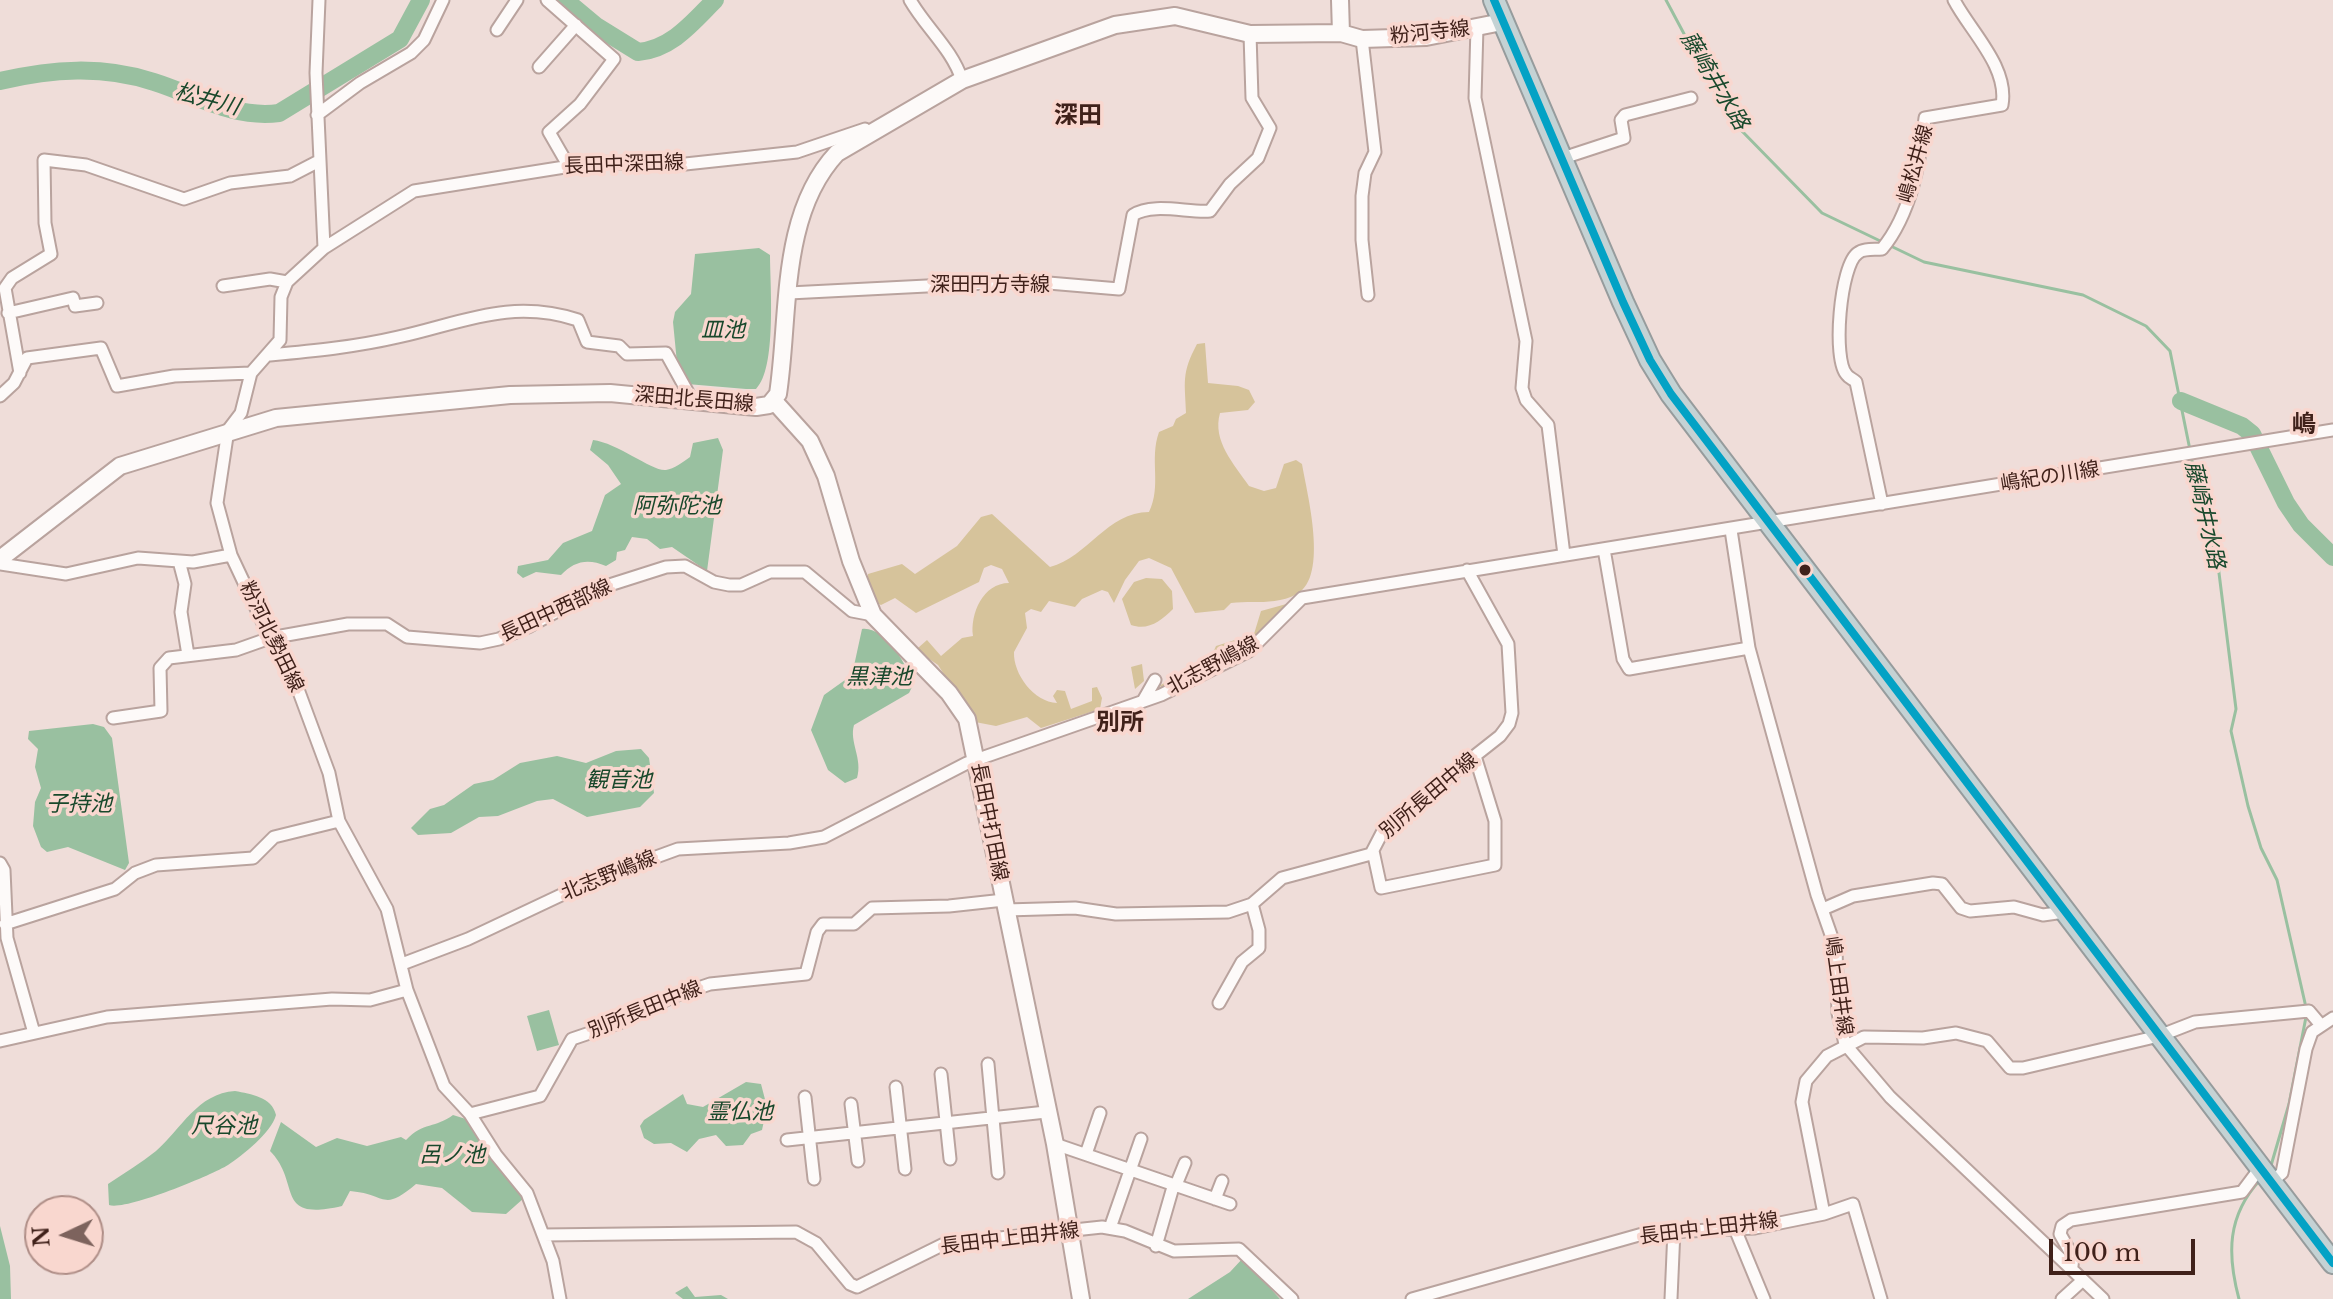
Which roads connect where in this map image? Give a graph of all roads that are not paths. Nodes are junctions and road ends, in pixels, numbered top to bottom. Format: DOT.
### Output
graph roads {
  1 [pos="319,0"];
  2 [pos="443,0"];
  3 [pos="517,0"];
  4 [pos="547,0"];
  5 [pos="910,0"];
  6 [pos="1340,0"];
  7 [pos="1494,0"];
  8 [pos="1954,0"];
  9 [pos="1502,22"];
  10 [pos="576,25"];
  11 [pos="1477,27"];
  12 [pos="497,30"];
  13 [pos="1341,33"];
  14 [pos="1250,34"];
  15 [pos="1362,39"];
  16 [pos="539,67"];
  17 [pos="962,80"];
  18 [pos="1691,98"];
  19 [pos="317,111"];
  20 [pos="888,123"];
  21 [pos="1563,158"];
  22 [pos="319,161"];
  23 [pos="568,165"];
  24 [pos="324,248"];
  25 [pos="287,282"];
  26 [pos="223,286"];
  27 [pos="789,293"];
  28 [pos="1368,295"];
  29 [pos="97,303"];
  30 [pos="6,318"];
  31 [pos="270,355"];
  32 [pos="20,373"];
  33 [pos="251,373"];
  34 [pos="0,396"];
  35 [pos="692,400"];
  36 [pos="774,401"];
  37 [pos="228,430"];
  38 [pos="2333,430"];
  39 [pos="1882,504"];
  40 [pos="1767,524"];
  41 [pos="1731,530"];
  42 [pos="1604,549"];
  43 [pos="231,555"];
  44 [pos="1564,555"];
  45 [pos="0,561"];
  46 [pos="179,561"];
  47 [pos="1467,570"];
  48 [pos="873,615"];
  49 [pos="270,638"];
  50 [pos="1749,648"];
  51 [pos="188,655"];
  52 [pos="1155,680"];
  53 [pos="1143,701"];
  54 [pos="113,718"];
  55 [pos="1475,756"];
  56 [pos="977,759"];
  57 [pos="339,821"];
  58 [pos="1373,851"];
  59 [pos="0,863"];
  60 [pos="1252,904"];
  61 [pos="1005,905"];
  62 [pos="1823,909"];
  63 [pos="2064,912"];
  64 [pos="5,924"];
  65 [pos="402,964"];
  66 [pos="407,990"];
  67 [pos="1219,1003"];
  68 [pos="2333,1018"];
  69 [pos="2320,1024"];
  70 [pos="34,1033"];
  71 [pos="2159,1036"];
  72 [pos="0,1041"];
  73 [pos="1845,1044"];
  74 [pos="988,1064"];
  75 [pos="941,1074"];
  76 [pos="896,1087"];
  77 [pos="805,1097"];
  78 [pos="851,1104"];
  79 [pos="1046,1112"];
  80 [pos="1100,1113"];
  81 [pos="470,1114"];
  82 [pos="993,1119"];
  83 [pos="946,1124"];
  84 [pos="901,1128"];
  85 [pos="854,1133"];
  86 [pos="810,1138"];
  87 [pos="1141,1139"];
  88 [pos="787,1140"];
  89 [pos="1055,1144"];
  90 [pos="1086,1154"];
  91 [pos="950,1159"];
  92 [pos="858,1161"];
  93 [pos="1185,1163"];
  94 [pos="905,1169"];
  95 [pos="1130,1172"];
  96 [pos="998,1173"];
  97 [pos="2265,1175"];
  98 [pos="814,1179"];
  99 [pos="1222,1181"];
  100 [pos="1175,1186"];
  101 [pos="1215,1199"];
  102 [pos="1230,1204"];
  103 [pos="1821,1214"];
  104 [pos="1110,1228"];
  105 [pos="1735,1229"];
  106 [pos="1674,1230"];
  107 [pos="1071,1231"];
  108 [pos="543,1235"];
  109 [pos="1156,1246"];
  110 [pos="2333,1263"];
  111 [pos="2072,1266"];
  112 [pos="2083,1280"];
  113 [pos="560,1299"];
  114 [pos="1081,1299"];
  115 [pos="1292,1299"];
  116 [pos="1412,1299"];
  117 [pos="1671,1299"];
  118 [pos="1764,1299"];
  119 [pos="1881,1299"];
  120 [pos="2062,1299"];
  121 [pos="2103,1299"];
  1 -- 19 [label="street"];
  2 -- 19 [label="street"];
  3 -- 12 [label="street"];
  4 -- 10 [label="street"];
  5 -- 17 [label="street"];
  6 -- 13 [label="street"];
  7 -- 9 [label="highway"];
  8 -- 39 [label="street, 嶋松井線"];
  9 -- 11 [label="street, 粉河寺線"];
  9 -- 21 [label="highway"];
  10 -- 16 [label="street"];
  10 -- 23 [label="street"];
  11 -- 15 [label="street, 粉河寺線"];
  11 -- 44 [label="street"];
  13 -- 14 [label="street, 深田北長田線"];
  13 -- 15 [label="street, 粉河寺線"];
  14 -- 17 [label="street, 深田北長田線"];
  14 -- 27 [label="street, 深田円方寺線"];
  15 -- 28 [label="street"];
  17 -- 20 [label="street, 深田北長田線"];
  18 -- 21 [label="street"];
  19 -- 22 [label="street"];
  20 -- 23 [label="street, 長田中深田線"];
  20 -- 27 [label="street, 深田北長田線"];
  21 -- 40 [label="highway"];
  22 -- 24 [label="street"];
  22 -- 30 [label="street"];
  23 -- 24 [label="street, 長田中深田線"];
  24 -- 25 [label="street"];
  25 -- 26 [label="street"];
  25 -- 31 [label="street"];
  27 -- 36 [label="street, 深田北長田線"];
  29 -- 30 [label="street"];
  30 -- 32 [label="street"];
  31 -- 33 [label="street"];
  31 -- 35 [label="street"];
  32 -- 33 [label="street"];
  32 -- 34 [label="street"];
  33 -- 37 [label="street, 粉河北勢田線"];
  35 -- 36 [label="street, 深田北長田線"];
  35 -- 37 [label="street, 深田北長田線"];
  36 -- 48 [label="street, 長田中打田線"];
  37 -- 43 [label="street, 粉河北勢田線"];
  37 -- 45 [label="street, 深田北長田線"];
  38 -- 39 [label="street, 嶋紀の川線"];
  39 -- 40 [label="street, 嶋紀の川線"];
  40 -- 41 [label="street, 北志野嶋線"];
  40 -- 63 [label="highway"];
  41 -- 42 [label="street, 北志野嶋線"];
  41 -- 50 [label="street, 嶋上田井線"];
  42 -- 44 [label="street, 北志野嶋線"];
  42 -- 50 [label="street"];
  43 -- 46 [label="street"];
  43 -- 49 [label="street, 粉河北勢田線"];
  44 -- 47 [label="street, 北志野嶋線"];
  45 -- 46 [label="street"];
  46 -- 51 [label="street"];
  47 -- 53 [label="street, 北志野嶋線"];
  47 -- 55 [label="street, 別所長田中線"];
  48 -- 49 [label="street, 長田中西部線"];
  48 -- 56 [label="street, 長田中打田線"];
  49 -- 51 [label="street, 長田中西部線"];
  49 -- 57 [label="street, 粉河北勢田線"];
  50 -- 62 [label="street, 嶋上田井線"];
  51 -- 54 [label="street"];
  52 -- 53 [label="street"];
  53 -- 56 [label="street, 北志野嶋線"];
  55 -- 58 [label="street, 別所長田中線"];
  55 -- 58 [label="street"];
  56 -- 61 [label="street, 長田中打田線"];
  56 -- 65 [label="street, 北志野嶋線"];
  57 -- 64 [label="street"];
  57 -- 65 [label="street, 粉河北勢田線"];
  58 -- 60 [label="street, 別所長田中線"];
  59 -- 64 [label="street"];
  60 -- 61 [label="street, 別所長田中線"];
  60 -- 67 [label="street"];
  61 -- 79 [label="street, 長田中打田線"];
  61 -- 81 [label="street, 別所長田中線"];
  62 -- 63 [label="street"];
  62 -- 73 [label="street, 嶋上田井線"];
  63 -- 71 [label="highway"];
  64 -- 70 [label="street"];
  65 -- 66 [label="street, 粉河北勢田線"];
  66 -- 70 [label="street"];
  66 -- 81 [label="street, 粉河北勢田線"];
  68 -- 69 [label="street"];
  69 -- 71 [label="street"];
  69 -- 97 [label="street"];
  70 -- 72 [label="street"];
  71 -- 73 [label="street"];
  71 -- 97 [label="highway"];
  73 -- 103 [label="street"];
  73 -- 111 [label="street, 嶋上田井線"];
  74 -- 82 [label="street"];
  75 -- 83 [label="street"];
  76 -- 84 [label="street"];
  77 -- 86 [label="street"];
  78 -- 85 [label="street"];
  79 -- 82 [label="street"];
  79 -- 89 [label="street, 長田中打田線"];
  80 -- 90 [label="street"];
  81 -- 108 [label="street, 粉河北勢田線"];
  82 -- 83 [label="street"];
  82 -- 96 [label="street"];
  83 -- 84 [label="street"];
  83 -- 91 [label="street"];
  84 -- 85 [label="street"];
  84 -- 94 [label="street"];
  85 -- 86 [label="street"];
  85 -- 92 [label="street"];
  86 -- 88 [label="street"];
  86 -- 98 [label="street"];
  87 -- 95 [label="street"];
  89 -- 90 [label="street"];
  89 -- 107 [label="street, 長田中打田線"];
  90 -- 95 [label="street"];
  93 -- 100 [label="street"];
  95 -- 100 [label="street"];
  95 -- 104 [label="street"];
  97 -- 110 [label="highway"];
  97 -- 111 [label="street"];
  99 -- 101 [label="street"];
  100 -- 101 [label="street"];
  100 -- 109 [label="street"];
  101 -- 102 [label="street"];
  103 -- 105 [label="street, 長田中上田井線"];
  103 -- 119 [label="street, 長田中上田井線"];
  104 -- 107 [label="street, 長田中上田井線"];
  104 -- 109 [label="street, 長田中上田井線"];
  105 -- 106 [label="street, 長田中上田井線"];
  105 -- 118 [label="street"];
  106 -- 116 [label="street, 長田中上田井線"];
  106 -- 117 [label="street"];
  107 -- 108 [label="street, 長田中上田井線"];
  107 -- 114 [label="street, 長田中打田線"];
  108 -- 113 [label="street, 粉河北勢田線"];
  109 -- 115 [label="street, 長田中上田井線"];
  111 -- 112 [label="street, 嶋上田井線"];
  112 -- 120 [label="street"];
  112 -- 121 [label="street, 嶋上田井線"];
}
